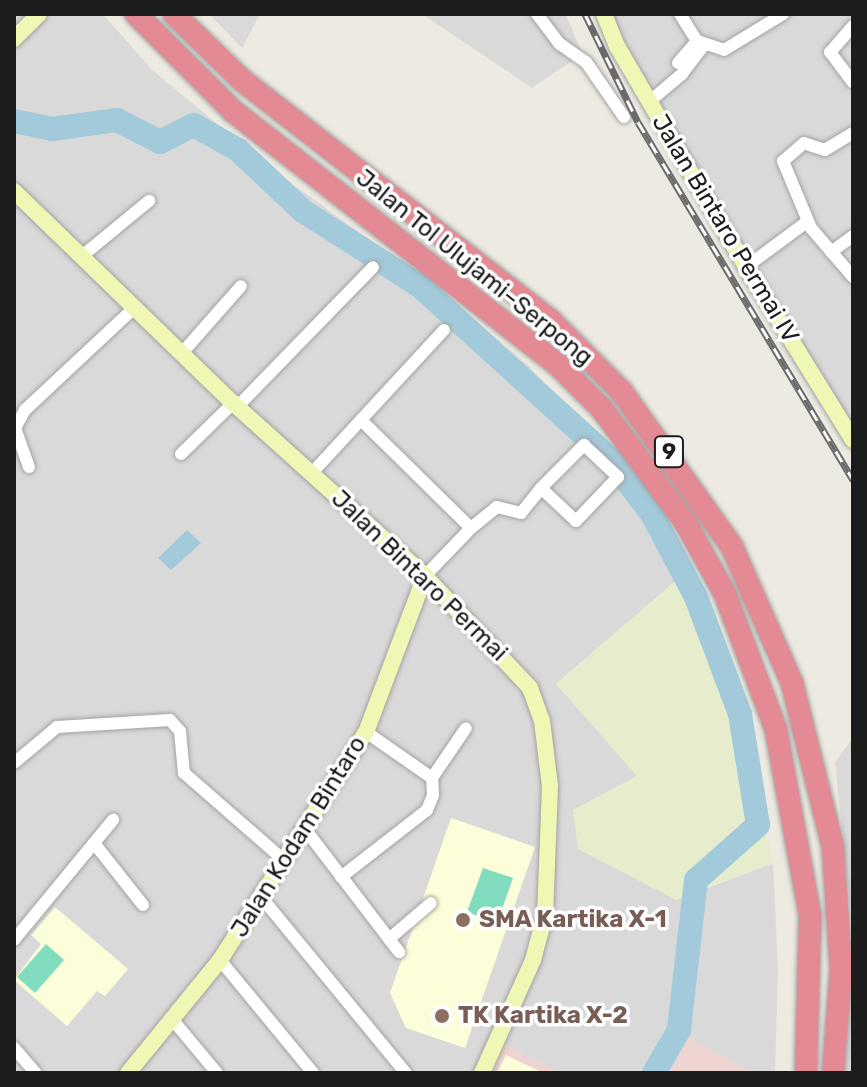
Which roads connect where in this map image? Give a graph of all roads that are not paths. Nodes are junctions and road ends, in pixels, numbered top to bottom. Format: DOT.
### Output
graph roads {
  1 [pos="39,14"];
  2 [pos="136,14"];
  3 [pos="537,14"];
  4 [pos="604,14"];
  5 [pos="680,14"];
  6 [pos="783,14"];
  7 [pos="176,16"];
  8 [pos="853,26"];
  9 [pos="14,39"];
  10 [pos="700,43"];
  11 [pos="678,63"];
  12 [pos="853,82"];
  13 [pos="650,101"];
  14 [pos="624,117"];
  15 [pos="853,133"];
  16 [pos="14,191"];
  17 [pos="149,201"];
  18 [pos="808,221"];
  19 [pos="853,236"];
  20 [pos="831,252"];
  21 [pos="82,256"];
  22 [pos="373,267"];
  23 [pos="746,267"];
  24 [pos="853,277"];
  25 [pos="241,286"];
  26 [pos="135,307"];
  27 [pos="444,330"];
  28 [pos="182,353"];
  29 [pos="235,405"];
  30 [pos="361,420"];
  31 [pos="15,428"];
  32 [pos="852,437"];
  33 [pos="181,454"];
  34 [pos="29,467"];
  35 [pos="311,474"];
  36 [pos="541,488"];
  37 [pos="471,528"];
  38 [pos="425,576"];
  39 [pos="466,728"];
  40 [pos="366,732"];
  41 [pos="14,763"];
  42 [pos="432,778"];
  43 [pos="113,820"];
  44 [pos="305,829"];
  45 [pos="94,843"];
  46 [pos="285,861"];
  47 [pos="341,877"];
  48 [pos="262,898"];
  49 [pos="431,903"];
  50 [pos="143,905"];
  51 [pos="389,939"];
  52 [pos="14,940"];
  53 [pos="399,952"];
  54 [pos="220,960"];
  55 [pos="172,1019"];
  56 [pos="14,1048"];
  57 [pos="130,1072"];
  58 [pos="36,1073"];
  59 [pos="217,1073"];
  60 [pos="313,1073"];
  61 [pos="406,1073"];
  62 [pos="482,1073"];
  63 [pos="806,1073"];
  64 [pos="833,1073"];
  1 -- 9 [label="main road"];
  2 -- 63 [label="highway, Jalan Tol Ulujami–Serpong / 9"];
  3 -- 14 [label="street"];
  4 -- 13 [label="main road, Jalan Bintaro Permai IV"];
  5 -- 10 [label="street"];
  6 -- 10 [label="street"];
  7 -- 64 [label="highway, Jalan Tol Ulujami–Serpong / 9"];
  8 -- 12 [label="street"];
  10 -- 11 [label="street"];
  10 -- 13 [label="street"];
  13 -- 23 [label="main road, Jalan Bintaro Permai IV"];
  15 -- 18 [label="street"];
  16 -- 21 [label="main road, Jalan Bintaro Permai"];
  17 -- 21 [label="street"];
  18 -- 20 [label="street"];
  18 -- 23 [label="street"];
  19 -- 20 [label="street"];
  20 -- 24 [label="street"];
  21 -- 26 [label="main road, Jalan Bintaro Permai"];
  22 -- 29 [label="street"];
  23 -- 32 [label="main road, Jalan Bintaro Permai IV"];
  25 -- 28 [label="street"];
  26 -- 28 [label="main road, Jalan Bintaro Permai"];
  26 -- 31 [label="street"];
  27 -- 30 [label="street"];
  28 -- 29 [label="main road, Jalan Bintaro Permai"];
  29 -- 33 [label="street"];
  29 -- 35 [label="main road, Jalan Bintaro Permai"];
  30 -- 35 [label="street"];
  30 -- 37 [label="street"];
  31 -- 34 [label="street"];
  35 -- 38 [label="main road, Jalan Bintaro Permai"];
  36 -- 36 [label="street"];
  36 -- 37 [label="street"];
  37 -- 38 [label="street"];
  38 -- 40 [label="main road, Jalan Kodam Bintaro"];
  38 -- 62 [label="main road, Jalan Bintaro Permai"];
  39 -- 42 [label="street"];
  40 -- 42 [label="street"];
  40 -- 44 [label="main road, Jalan Kodam Bintaro"];
  41 -- 46 [label="street"];
  42 -- 47 [label="street"];
  43 -- 45 [label="street"];
  44 -- 46 [label="main road, Jalan Kodam Bintaro"];
  44 -- 47 [label="street"];
  45 -- 50 [label="street"];
  45 -- 52 [label="street"];
  46 -- 48 [label="main road, Jalan Kodam Bintaro"];
  47 -- 51 [label="street"];
  48 -- 54 [label="main road, Jalan Kodam Bintaro"];
  48 -- 61 [label="street"];
  49 -- 51 [label="street"];
  51 -- 53 [label="street"];
  54 -- 55 [label="main road, Jalan Kodam Bintaro"];
  54 -- 60 [label="street"];
  55 -- 57 [label="main road, Jalan Kodam Bintaro"];
  55 -- 59 [label="street"];
  56 -- 58 [label="street"];
}
